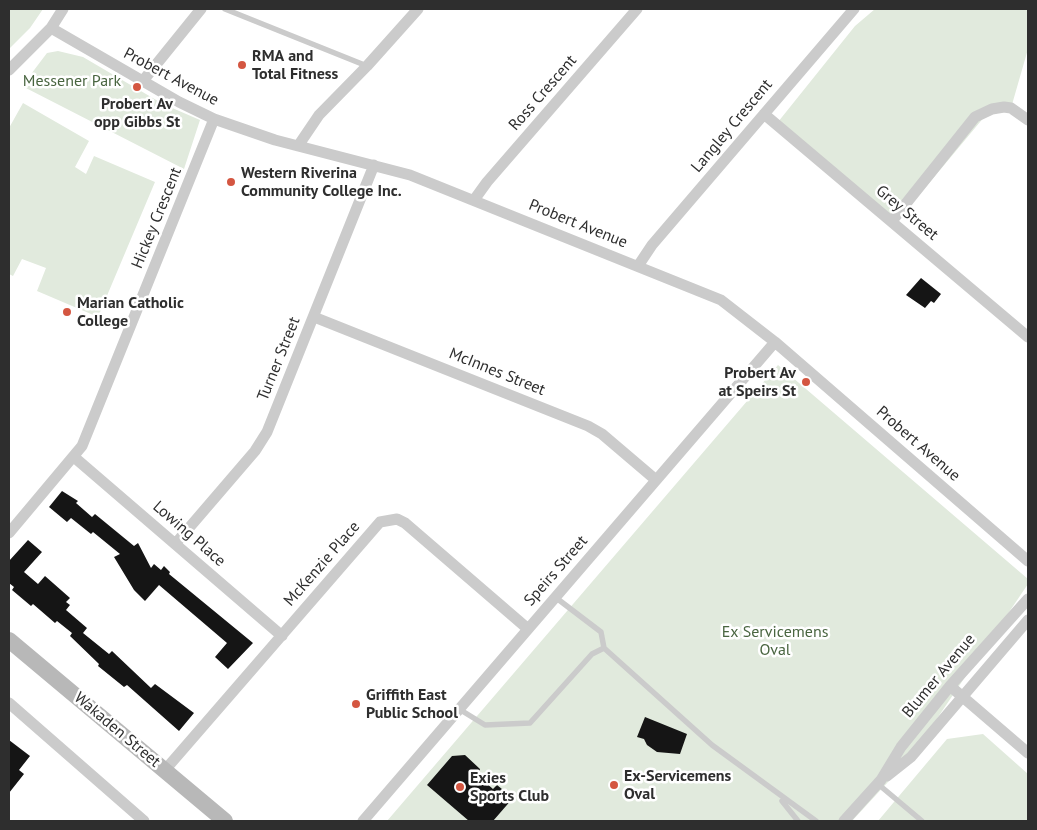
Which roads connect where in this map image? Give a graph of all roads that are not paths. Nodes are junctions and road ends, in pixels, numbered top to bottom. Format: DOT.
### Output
graph roads {
  1 [pos="63,9"];
  2 [pos="201,9"];
  3 [pos="225,9"];
  4 [pos="418,9"];
  5 [pos="637,9"];
  6 [pos="836,9"];
  7 [pos="849,13"];
  8 [pos="51,28"];
  9 [pos="367,66"];
  10 [pos="9,70"];
  11 [pos="142,82"];
  12 [pos="764,114"];
  13 [pos="214,119"];
  14 [pos="1028,120"];
  15 [pos="298,146"];
  16 [pos="374,165"];
  17 [pos="474,200"];
  18 [pos="892,221"];
  19 [pos="638,266"];
  20 [pos="314,317"];
  21 [pos="1028,338"];
  22 [pos="775,342"];
  23 [pos="74,457"];
  24 [pos="656,480"];
  25 [pos="9,533"];
  26 [pos="176,543"];
  27 [pos="1028,561"];
  28 [pos="555,597"];
  29 [pos="1028,599"];
  30 [pos="1028,620"];
  31 [pos="528,629"];
  32 [pos="282,636"];
  33 [pos="9,640"];
  34 [pos="604,648"];
  35 [pos="950,686"];
  36 [pos="964,697"];
  37 [pos="9,703"];
  38 [pos="459,709"];
  39 [pos="1028,753"];
  40 [pos="165,770"];
  41 [pos="880,782"];
  42 [pos="777,795"];
  43 [pos="144,821"];
  44 [pos="225,821"];
  45 [pos="363,821"];
  46 [pos="798,821"];
  47 [pos="816,821"];
  48 [pos="844,821"];
  49 [pos="922,821"];
  1 -- 8 [label="street"];
  2 -- 11 [label="street"];
  3 -- 9 [label="lane"];
  4 -- 9 [label="street"];
  5 -- 17 [label="street, Ross Crescent"];
  6 -- 7 [label="street"];
  7 -- 12 [label="street, Langley Crescent"];
  8 -- 10 [label="street"];
  8 -- 11 [label="street, Probert Avenue"];
  9 -- 15 [label="street"];
  11 -- 13 [label="street, Probert Avenue"];
  12 -- 18 [label="street, Grey Street"];
  12 -- 19 [label="street, Langley Crescent"];
  13 -- 15 [label="street, Probert Avenue"];
  13 -- 23 [label="street, Hickey Crescent"];
  14 -- 18 [label="street"];
  15 -- 16 [label="street, Probert Avenue"];
  16 -- 17 [label="street, Probert Avenue"];
  16 -- 20 [label="street, Turner Street"];
  17 -- 19 [label="street, Probert Avenue"];
  18 -- 21 [label="street, Grey Street"];
  19 -- 22 [label="street, Probert Avenue"];
  20 -- 24 [label="street, McInnes Street"];
  20 -- 26 [label="street, Turner Street"];
  22 -- 24 [label="street, Speirs Street"];
  22 -- 27 [label="street, Probert Avenue"];
  23 -- 25 [label="street, Hickey Crescent"];
  23 -- 26 [label="street, Lowing Place"];
  24 -- 28 [label="street, Speirs Street"];
  26 -- 32 [label="street, Lowing Place"];
  28 -- 31 [label="street, Speirs Street"];
  28 -- 34 [label="lane"];
  29 -- 35 [label="street, Blumer Avenue"];
  30 -- 36 [label="street, Blumer Avenue"];
  31 -- 32 [label="street, McKenzie Place"];
  31 -- 38 [label="street, Speirs Street"];
  32 -- 40 [label="street, McKenzie Place"];
  33 -- 40 [label="main road, Wakaden Street"];
  34 -- 38 [label="lane"];
  34 -- 42 [label="lane"];
  35 -- 36 [label="street"];
  35 -- 41 [label="street, Blumer Avenue"];
  36 -- 39 [label="street"];
  36 -- 41 [label="street, Blumer Avenue"];
  37 -- 43 [label="street"];
  38 -- 45 [label="street, Speirs Street"];
  40 -- 44 [label="main road, Wakaden Street"];
  41 -- 48 [label="street, Blumer Avenue"];
  41 -- 49 [label="lane"];
  42 -- 46 [label="lane"];
  42 -- 47 [label="lane"];
}
